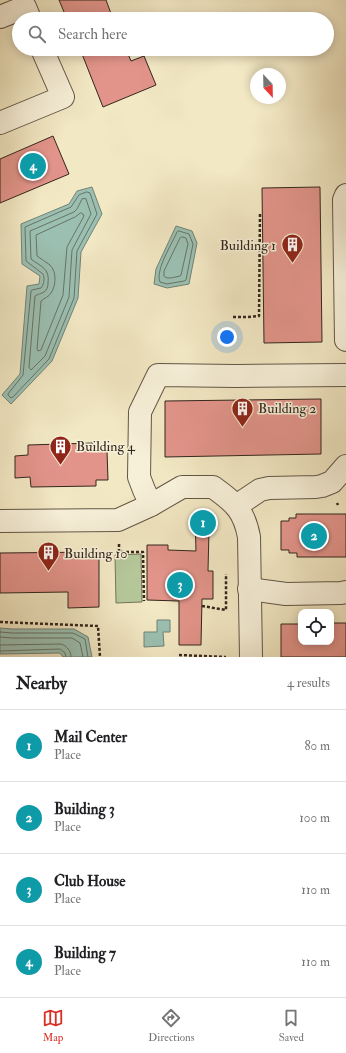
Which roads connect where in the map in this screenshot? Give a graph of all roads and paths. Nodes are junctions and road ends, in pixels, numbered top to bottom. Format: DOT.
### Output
graph roads {
  1 [pos="12,12"];
  2 [pos="12,12"];
  3 [pos="27,12"];
  4 [pos="0,17"];
  5 [pos="45,56"];
  6 [pos="0,122"];
  7 [pos="346,195"];
  8 [pos="260,213"];
  9 [pos="233,317"];
  10 [pos="346,340"];
  11 [pos="346,375"];
  12 [pos="346,466"];
  13 [pos="152,505"];
  14 [pos="236,506"];
  15 [pos="0,521"];
  16 [pos="119,544"];
  17 [pos="226,574"];
  18 [pos="249,589"];
  19 [pos="346,592"];
  20 [pos="144,601"];
  21 [pos="202,606"];
  22 [pos="0,622"];
  23 [pos="179,655"];
  24 [pos="100,657"];
  25 [pos="226,657"];
  26 [pos="251,657"];
  1 -- 3 [label="lane"];
  2 -- 4 [label="lane"];
  5 -- 6 [label="lane"];
  7 -- 10 [label="lane"];
  8 -- 9 [label="path"];
  11 -- 13 [label="lane"];
  12 -- 14 [label="lane"];
  13 -- 14 [label="lane"];
  13 -- 15 [label="lane"];
  14 -- 18 [label="lane"];
  16 -- 20 [label="path"];
  17 -- 21 [label="path"];
  18 -- 19 [label="lane"];
  18 -- 26 [label="lane"];
  22 -- 24 [label="path"];
  23 -- 25 [label="path"];
}
